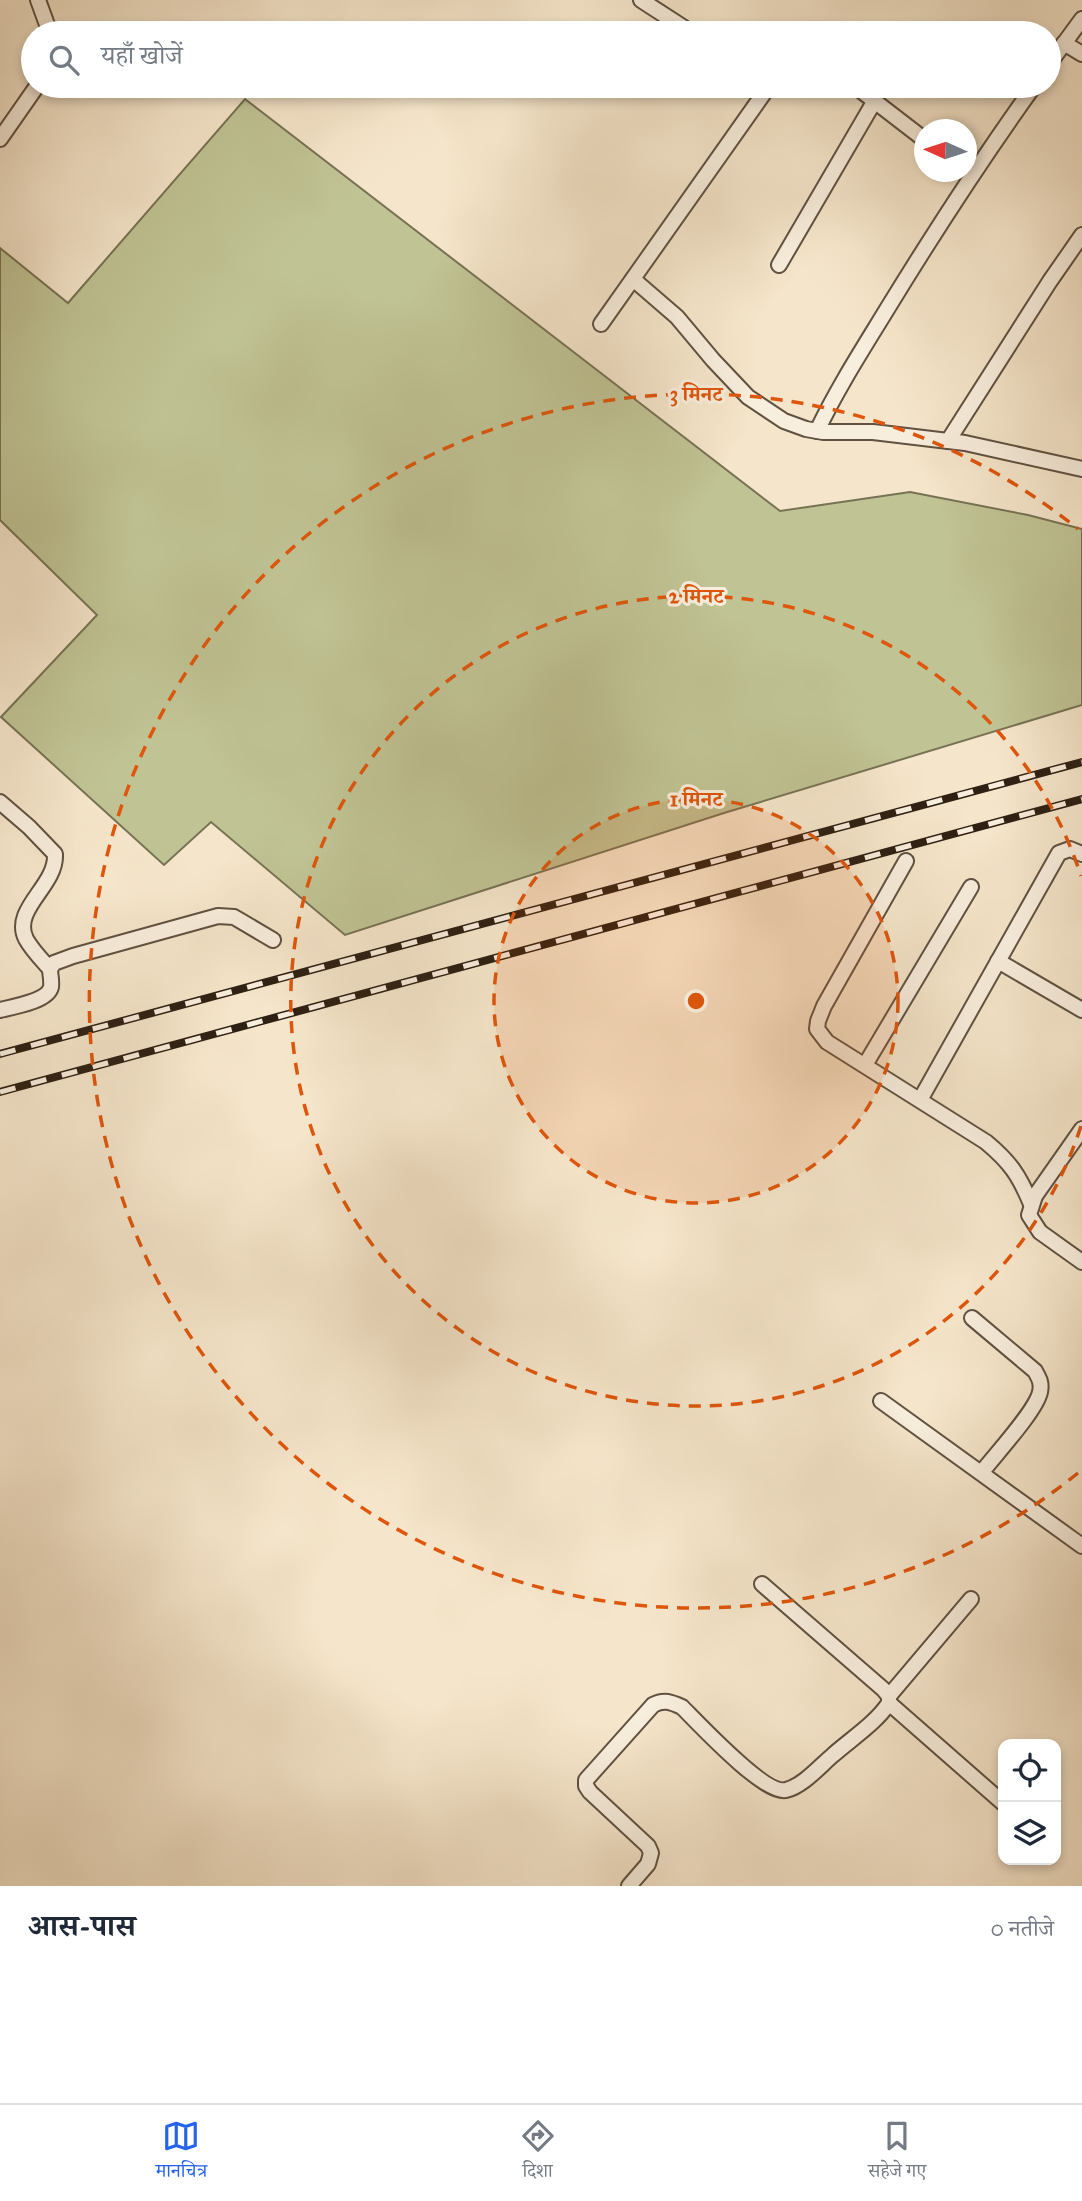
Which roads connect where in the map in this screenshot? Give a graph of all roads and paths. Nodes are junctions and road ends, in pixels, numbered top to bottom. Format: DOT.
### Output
graph roads {
  1 [pos="38,0"];
  2 [pos="641,0"];
  3 [pos="1082,19"];
  4 [pos="46,21"];
  5 [pos="673,21"];
  6 [pos="1064,43"];
  7 [pos="1061,47"];
  8 [pos="1082,54"];
  9 [pos="29,98"];
  10 [pos="761,98"];
  11 [pos="869,98"];
  12 [pos="1025,98"];
  13 [pos="874,102"];
  14 [pos="914,132"];
  15 [pos="0,139"];
  16 [pos="977,162"];
  17 [pos="964,182"];
  18 [pos="1082,235"];
  19 [pos="779,265"];
  20 [pos="633,279"];
  21 [pos="601,324"];
  22 [pos="817,431"];
  23 [pos="948,441"];
  24 [pos="1082,468"];
  25 [pos="0,802"];
  26 [pos="1082,854"];
  27 [pos="906,861"];
  28 [pos="971,887"];
  29 [pos="273,940"];
  30 [pos="998,961"];
  31 [pos="50,969"];
  32 [pos="0,1010"];
  33 [pos="1082,1010"];
  34 [pos="865,1065"];
  35 [pos="920,1100"];
  36 [pos="1082,1129"];
  37 [pos="1031,1205"];
  38 [pos="1082,1262"];
  39 [pos="972,1318"];
  40 [pos="881,1401"];
  41 [pos="982,1472"];
  42 [pos="1082,1546"];
  43 [pos="762,1584"];
  44 [pos="971,1600"];
  45 [pos="889,1700"];
  46 [pos="1002,1802"];
  47 [pos="629,1886"];
  1 -- 4 [label="street"];
  2 -- 5 [label="street"];
  3 -- 6 [label="street"];
  6 -- 7 [label="street"];
  6 -- 8 [label="street"];
  9 -- 15 [label="street"];
  10 -- 20 [label="street"];
  11 -- 13 [label="street"];
  12 -- 16 [label="street"];
  13 -- 14 [label="street"];
  13 -- 19 [label="street"];
  17 -- 22 [label="street"];
  18 -- 23 [label="street"];
  20 -- 21 [label="street"];
  20 -- 22 [label="street"];
  22 -- 23 [label="street"];
  23 -- 24 [label="street"];
  25 -- 31 [label="street"];
  26 -- 30 [label="street"];
  27 -- 34 [label="street"];
  28 -- 34 [label="street"];
  29 -- 31 [label="street"];
  30 -- 33 [label="street"];
  30 -- 35 [label="street"];
  31 -- 32 [label="street"];
  34 -- 35 [label="street"];
  35 -- 37 [label="street"];
  36 -- 37 [label="street"];
  37 -- 38 [label="street"];
  39 -- 41 [label="street"];
  40 -- 41 [label="street"];
  41 -- 42 [label="street"];
  43 -- 45 [label="street"];
  44 -- 45 [label="street"];
  45 -- 46 [label="street"];
  45 -- 47 [label="street"];
}
